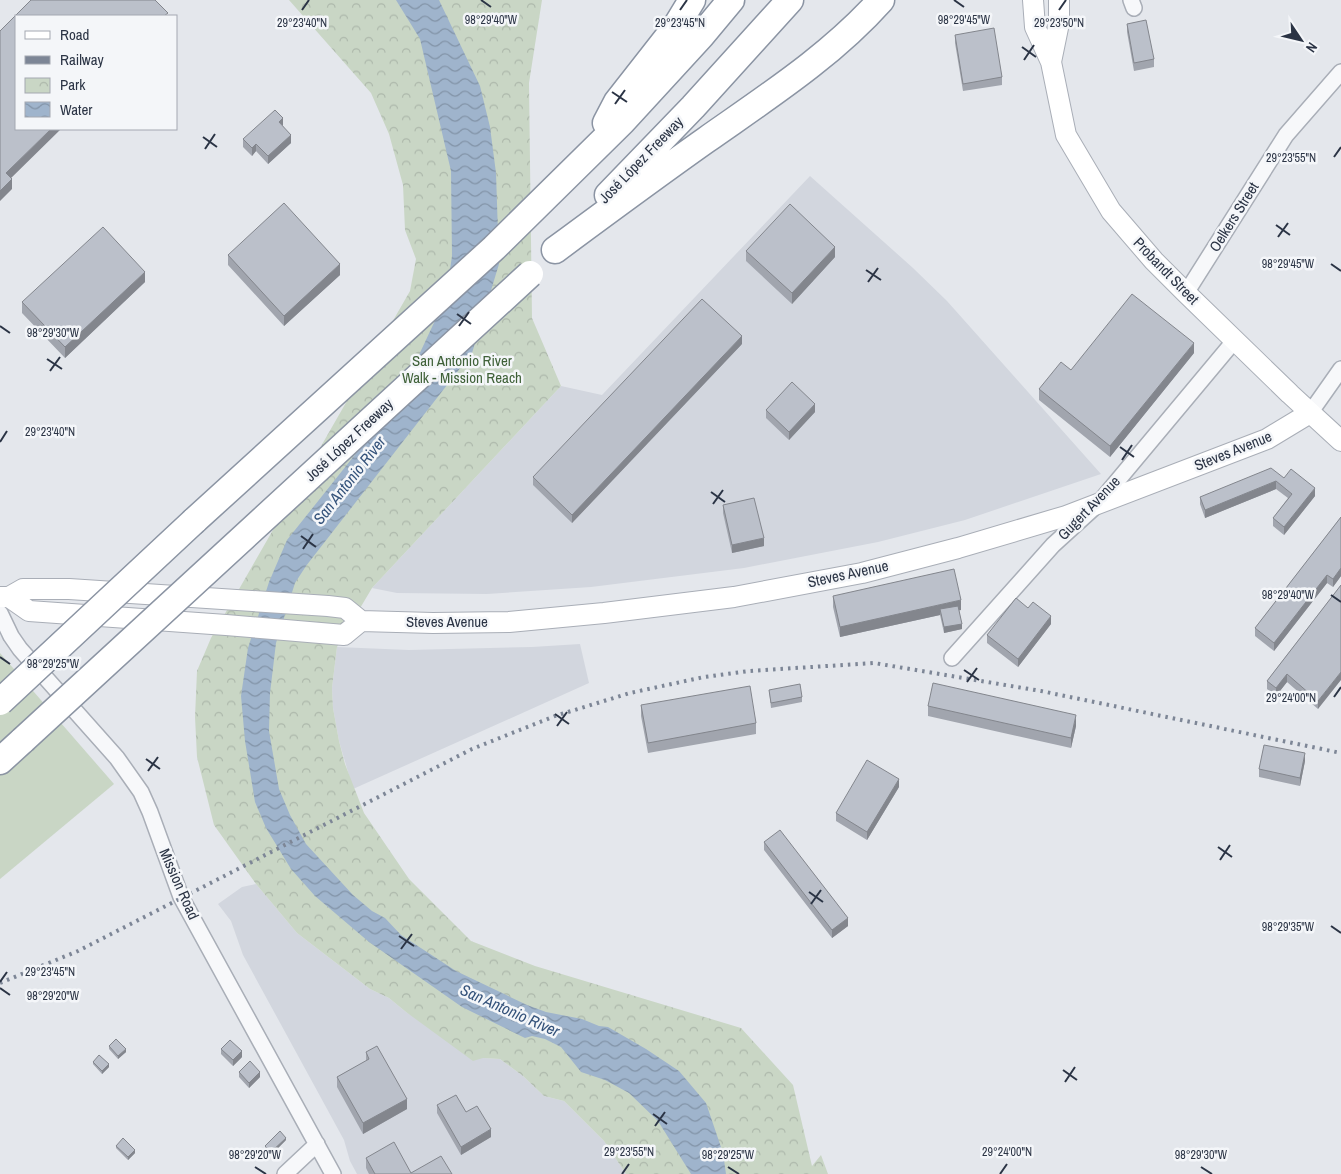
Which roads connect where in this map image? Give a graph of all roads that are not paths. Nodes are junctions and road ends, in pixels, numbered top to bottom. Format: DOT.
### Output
graph roads {
  1 [pos="692,0"];
  2 [pos="731,0"];
  3 [pos="790,0"];
  4 [pos="881,0"];
  5 [pos="1033,0"];
  6 [pos="1059,0"];
  7 [pos="1051,62"];
  8 [pos="1341,72"];
  9 [pos="589,155"];
  10 [pos="555,250"];
  11 [pos="1186,293"];
  12 [pos="1235,340"];
  13 [pos="1341,369"];
  14 [pos="1310,413"];
  15 [pos="1341,441"];
  16 [pos="1098,504"];
  17 [pos="3,602"];
  18 [pos="362,621"];
  19 [pos="952,658"];
  20 [pos="0,702"];
  21 [pos="0,761"];
  22 [pos="317,1144"];
  23 [pos="285,1174"];
  24 [pos="333,1174"];
  1 -- 9 [label="highway"];
  2 -- 9 [label="highway"];
  3 -- 10 [label="highway, José López Freeway"];
  4 -- 10 [label="highway"];
  5 -- 7 [label="main road, Probandt Street"];
  6 -- 7 [label="main road, Probandt Street"];
  7 -- 11 [label="main road, Probandt Street"];
  8 -- 11 [label="street, Oelkers Street"];
  9 -- 20 [label="highway, bridge"];
  10 -- 21 [label="highway, José López Freeway, bridge"];
  11 -- 12 [label="main road, Probandt Street"];
  12 -- 14 [label="main road, Probandt Street"];
  12 -- 16 [label="street, Gugert Avenue"];
  13 -- 14 [label="street"];
  14 -- 15 [label="main road, Probandt Street"];
  14 -- 16 [label="main road, Steves Avenue"];
  16 -- 18 [label="main road, Steves Avenue"];
  16 -- 19 [label="street, Gugert Avenue"];
  17 -- 18 [label="main road"];
  17 -- 18 [label="main road"];
  17 -- 22 [label="street, Mission Road"];
  22 -- 23 [label="street"];
  22 -- 24 [label="street, Mission Road"];
}
